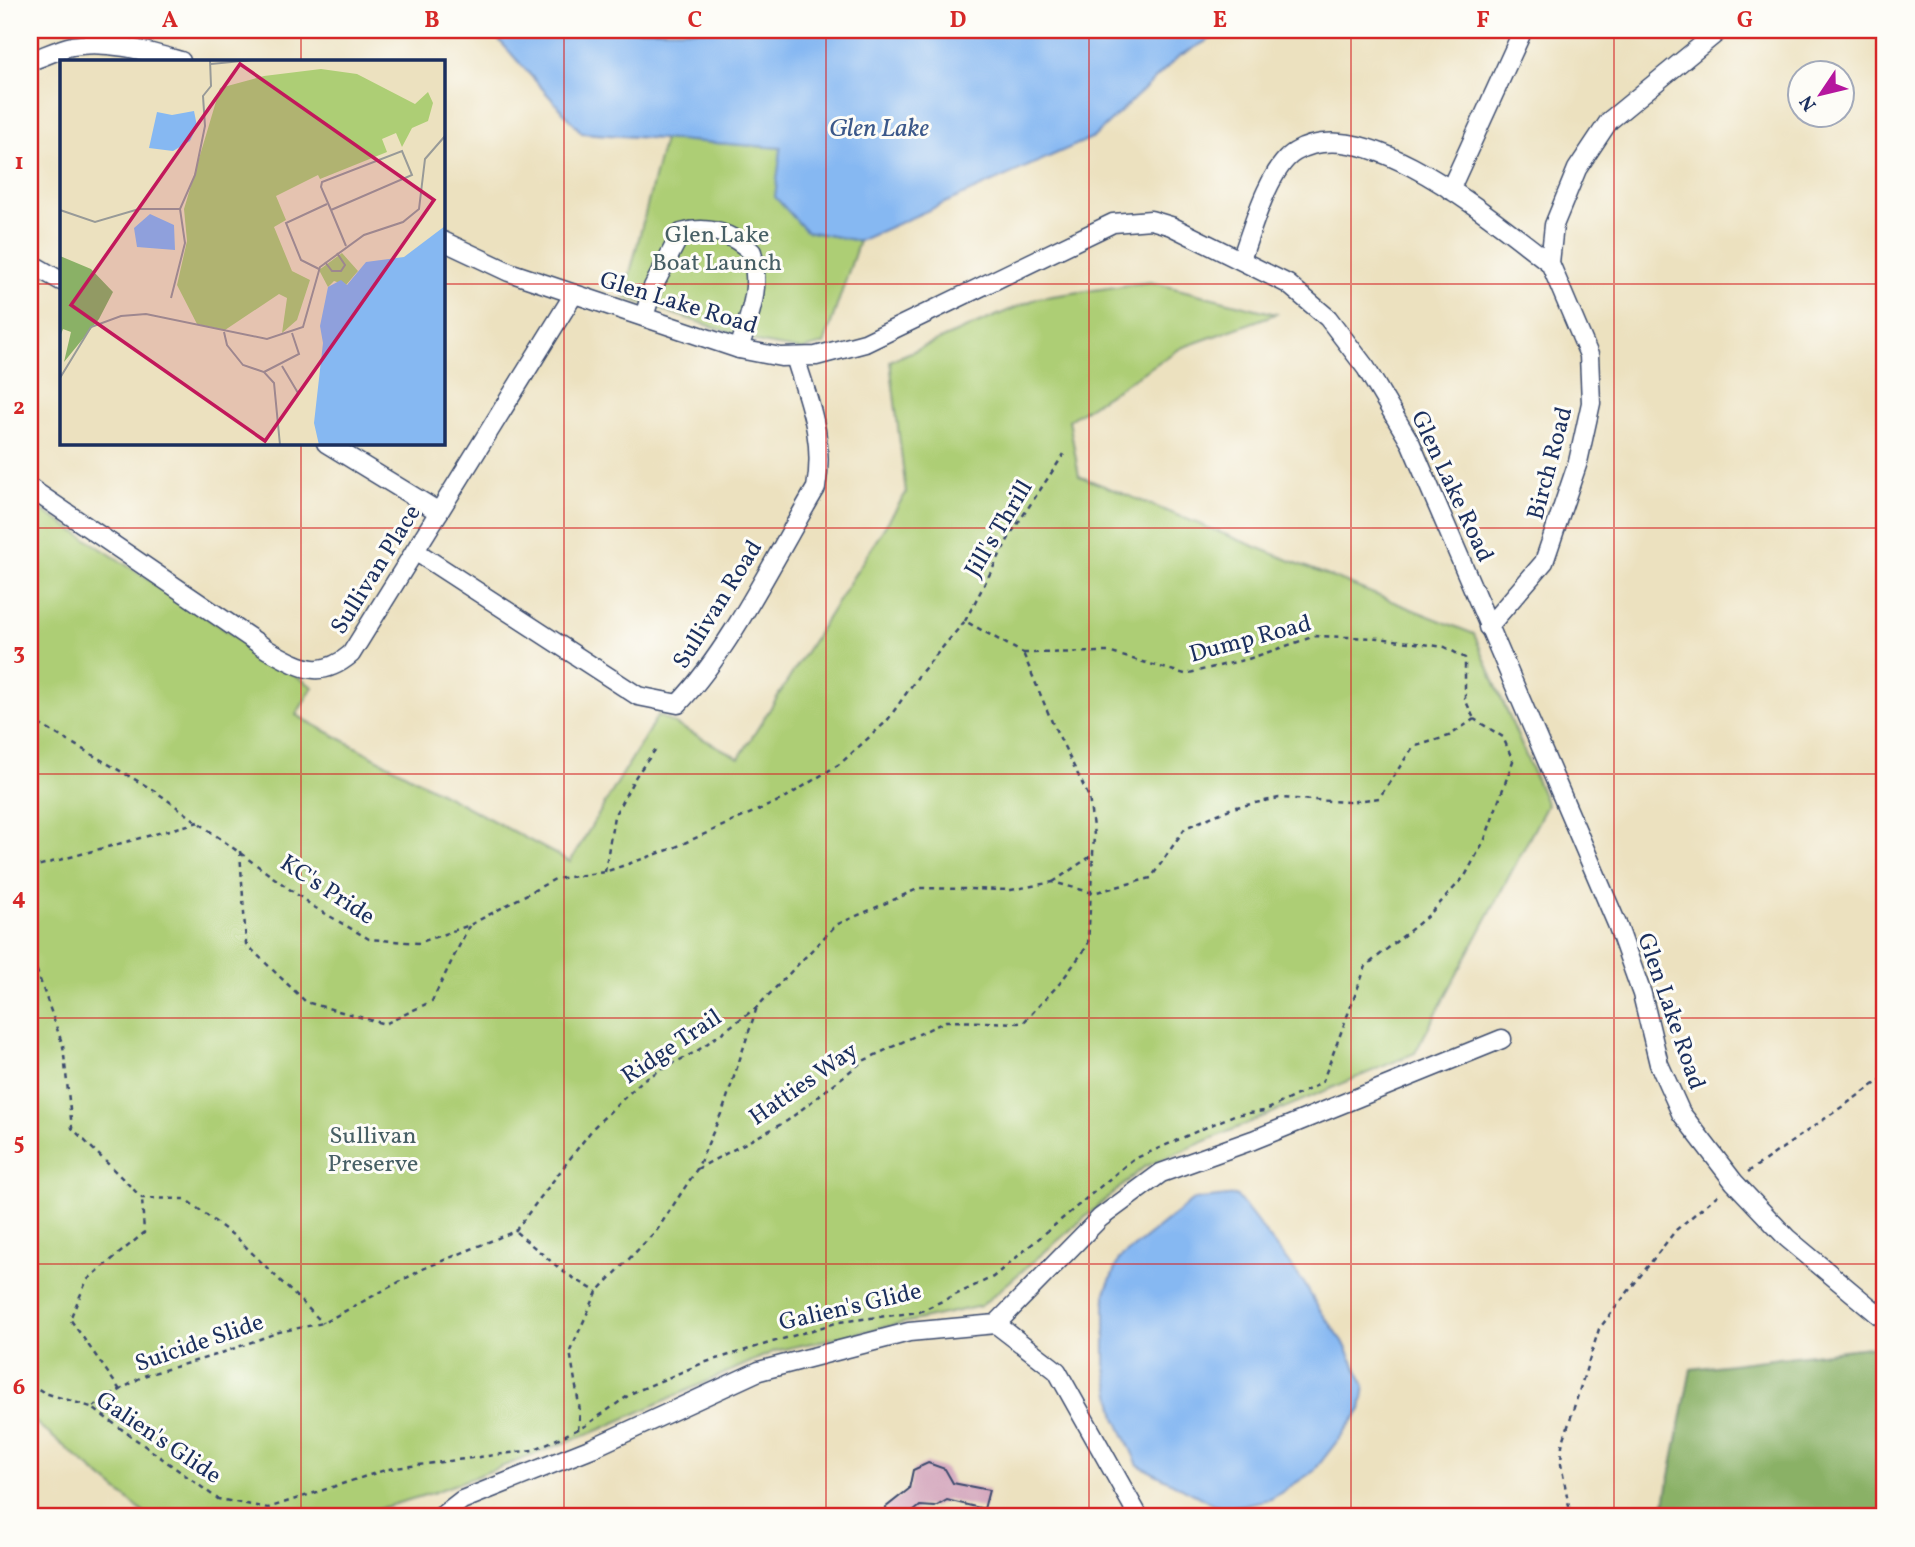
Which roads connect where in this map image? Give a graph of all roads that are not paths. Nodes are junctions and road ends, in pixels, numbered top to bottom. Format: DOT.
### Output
graph roads {
  1 [pos="1523,30"];
  2 [pos="1720,30"];
  3 [pos="177,60"];
  4 [pos="30,61"];
  5 [pos="1450,190"];
  6 [pos="444,241"];
  7 [pos="1241,260"];
  8 [pos="30,263"];
  9 [pos="1550,263"];
  10 [pos="60,280"];
  11 [pos="574,295"];
  12 [pos="644,317"];
  13 [pos="739,349"];
  14 [pos="795,356"];
  15 [pos="328,444"];
  16 [pos="30,488"];
  17 [pos="439,512"];
  18 [pos="415,551"];
  19 [pos="1488,627"];
  20 [pos="1502,1039"];
  21 [pos="1885,1320"];
  22 [pos="996,1324"];
  23 [pos="440,1517"];
  24 [pos="1139,1517"];
  1 -- 5 [label="street"];
  2 -- 9 [label="street, Birch Road"];
  3 -- 4 [label="street"];
  5 -- 7 [label="street"];
  5 -- 9 [label="street"];
  6 -- 11 [label="street, Glen Lake Road"];
  7 -- 14 [label="street, Glen Lake Road"];
  7 -- 19 [label="street, Glen Lake Road"];
  8 -- 10 [label="street"];
  9 -- 19 [label="street, Birch Road"];
  11 -- 12 [label="street, Glen Lake Road"];
  11 -- 17 [label="street, Sullivan Place"];
  12 -- 13 [label="street, Glen Lake Road"];
  12 -- 13 [label="street"];
  13 -- 14 [label="street, Glen Lake Road"];
  14 -- 18 [label="street, Sullivan Road"];
  15 -- 17 [label="street"];
  16 -- 18 [label="street, Sullivan Place"];
  17 -- 18 [label="street, Sullivan Place"];
  19 -- 21 [label="street, Glen Lake Road"];
  20 -- 22 [label="street"];
  22 -- 23 [label="street"];
  22 -- 24 [label="street"];
}
